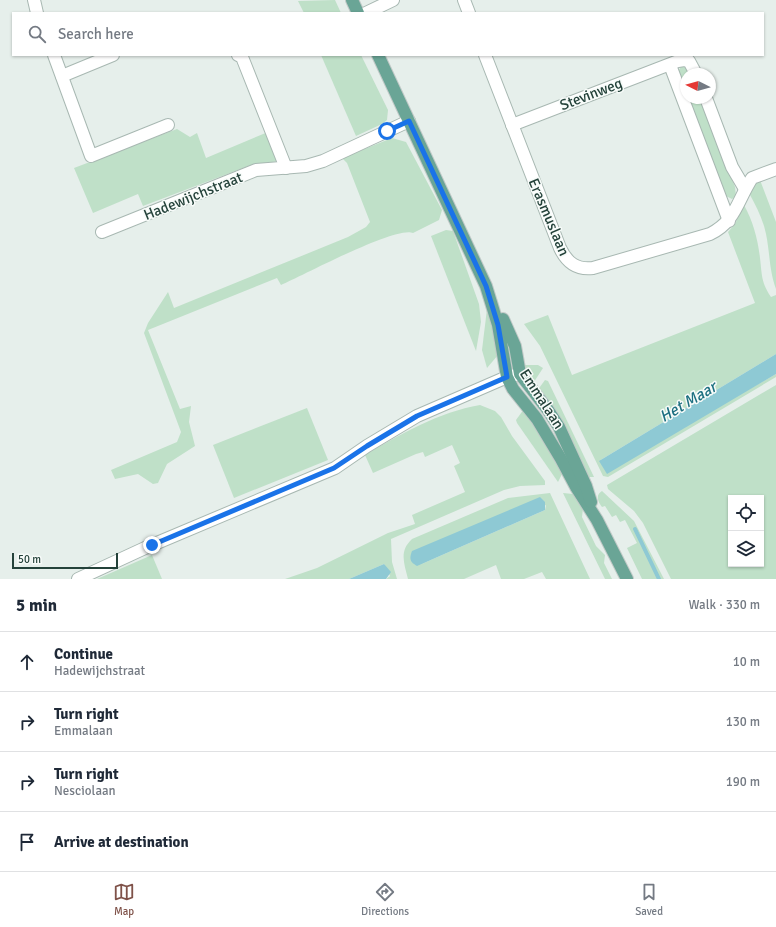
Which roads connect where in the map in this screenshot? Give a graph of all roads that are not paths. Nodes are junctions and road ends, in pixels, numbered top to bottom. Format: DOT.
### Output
graph roads {
  1 [pos="34,0"];
  2 [pos="352,0"];
  3 [pos="393,0"];
  4 [pos="464,0"];
  5 [pos="37,12"];
  6 [pos="358,12"];
  7 [pos="368,12"];
  8 [pos="469,12"];
  9 [pos="54,56"];
  10 [pos="111,56"];
  11 [pos="240,56"];
  12 [pos="378,56"];
  13 [pos="485,56"];
  14 [pos="670,65"];
  15 [pos="693,68"];
  16 [pos="62,76"];
  17 [pos="708,104"];
  18 [pos="409,121"];
  19 [pos="512,125"];
  20 [pos="168,126"];
  21 [pos="286,168"];
  22 [pos="776,169"];
  23 [pos="745,189"];
  24 [pos="729,221"];
  25 [pos="102,232"];
  26 [pos="486,286"];
  27 [pos="520,374"];
  28 [pos="507,377"];
  29 [pos="597,520"];
  30 [pos="78,579"];
  31 [pos="627,579"];
  1 -- 5 [label="street"];
  2 -- 6 [label="main road"];
  3 -- 7 [label="street"];
  4 -- 8 [label="street"];
  9 -- 16 [label="street"];
  10 -- 16 [label="street"];
  11 -- 21 [label="street"];
  12 -- 18 [label="main road, Emmalaan"];
  13 -- 19 [label="street, Erasmuslaan"];
  14 -- 15 [label="street, Stevinweg"];
  14 -- 19 [label="street, Stevinweg"];
  14 -- 24 [label="street"];
  16 -- 20 [label="street"];
  17 -- 23 [label="street"];
  18 -- 21 [label="street, Hadewijchstraat"];
  18 -- 26 [label="main road, Emmalaan"];
  19 -- 24 [label="street, Erasmuslaan"];
  21 -- 25 [label="street, Hadewijchstraat"];
  22 -- 23 [label="street, Erasmuslaan"];
  23 -- 24 [label="street, Erasmuslaan"];
  26 -- 27 [label="main road, Emmalaan"];
  26 -- 28 [label="main road, Emmalaan"];
  27 -- 28 [label="street"];
  27 -- 29 [label="main road, Emmalaan"];
  28 -- 29 [label="main road, Emmalaan"];
  28 -- 30 [label="street"];
  29 -- 31 [label="main road, Emmalaan"];
}
